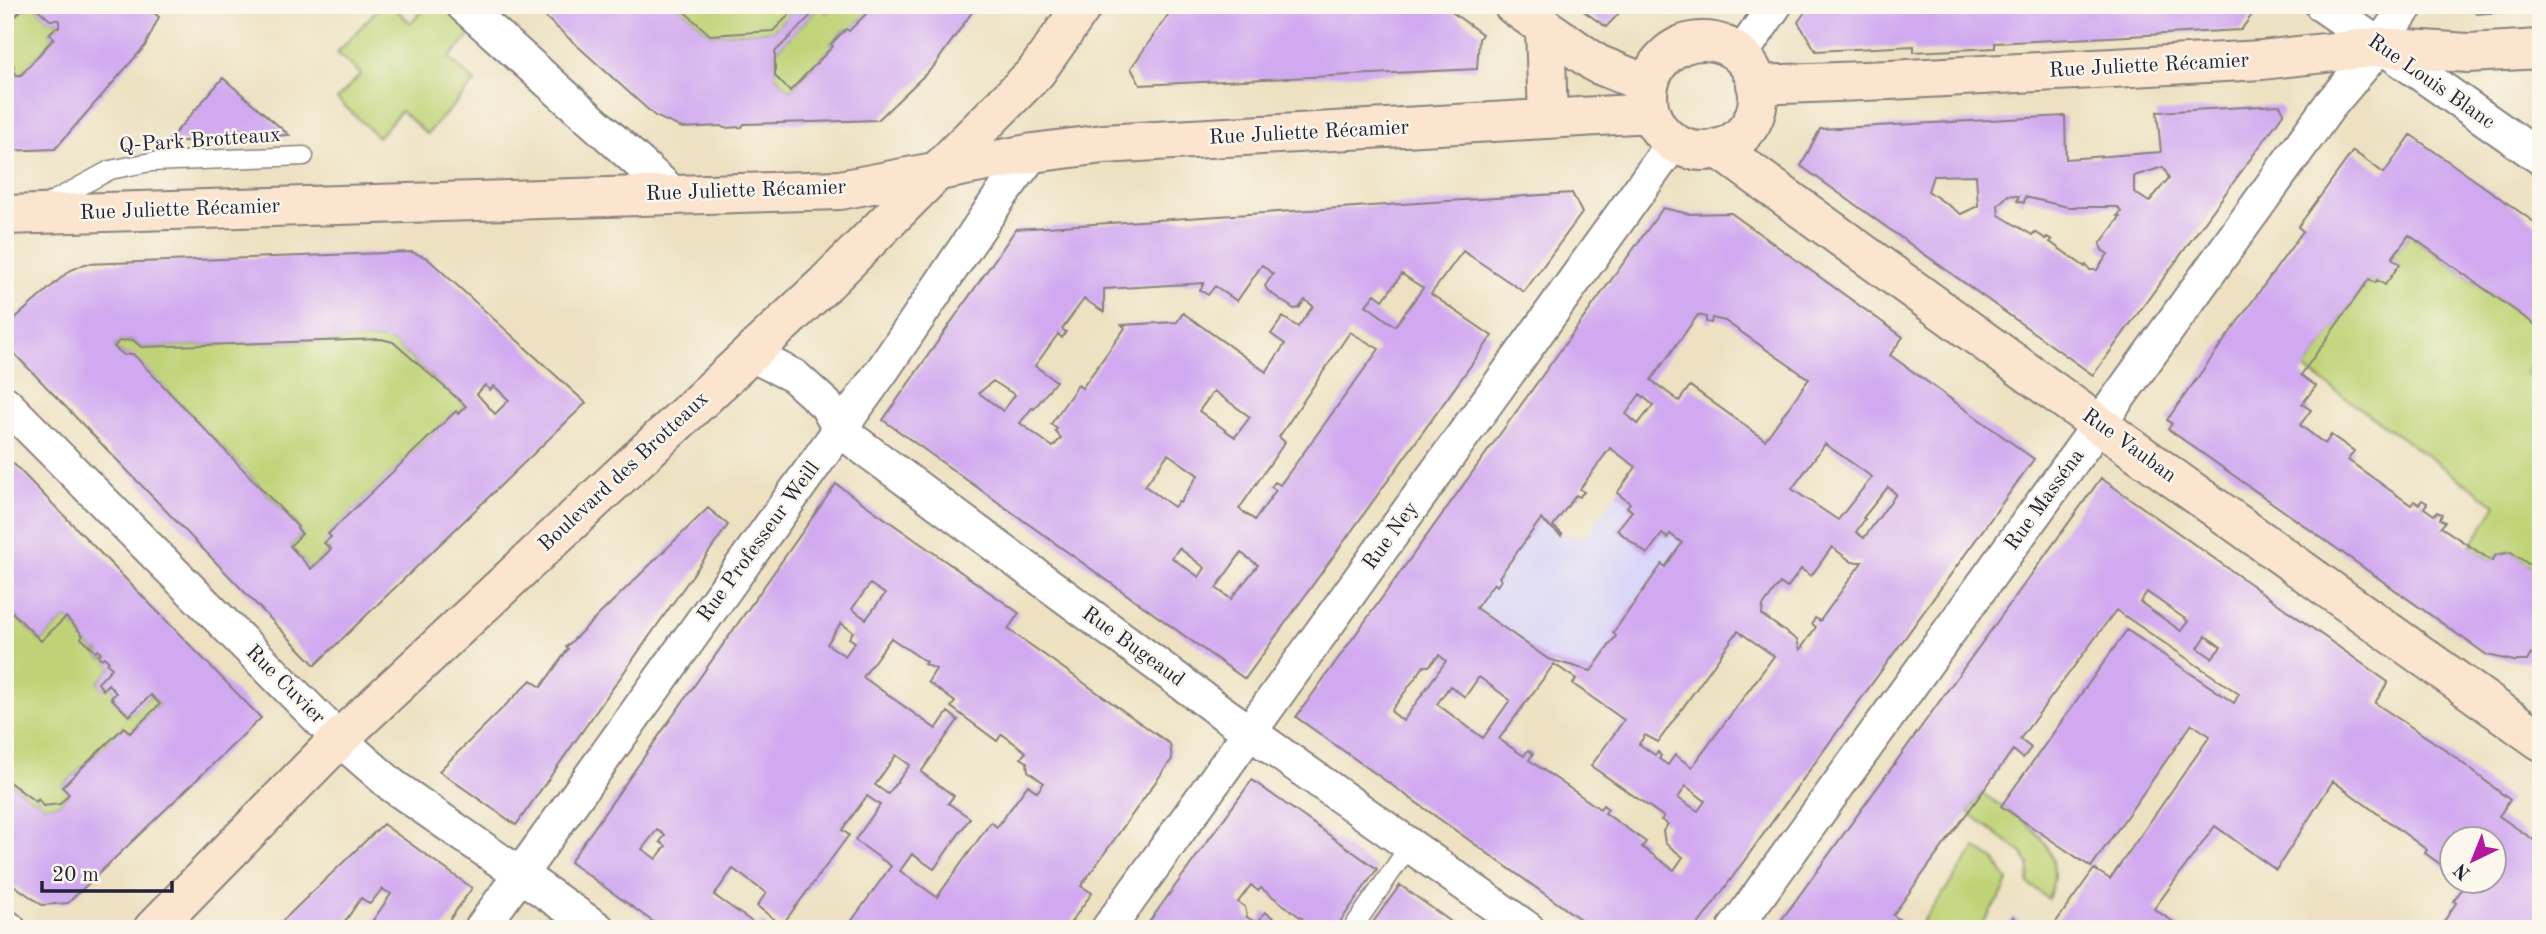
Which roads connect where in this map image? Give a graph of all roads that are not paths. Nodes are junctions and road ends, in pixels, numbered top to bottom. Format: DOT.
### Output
graph roads {
  1 [pos="463,5"];
  2 [pos="1083,5"];
  3 [pos="1513,5"];
  4 [pos="1776,5"];
  5 [pos="2322,5"];
  6 [pos="2407,5"];
  7 [pos="1545,28"];
  8 [pos="2379,47"];
  9 [pos="2541,49"];
  10 [pos="1748,70"];
  11 [pos="1658,113"];
  12 [pos="1548,119"];
  13 [pos="1718,148"];
  14 [pos="1033,153"];
  15 [pos="304,156"];
  16 [pos="2541,158"];
  17 [pos="935,172"];
  18 [pos="675,195"];
  19 [pos="16,215"];
  20 [pos="750,354"];
  21 [pos="5,403"];
  22 [pos="2098,424"];
  23 [pos="839,430"];
  24 [pos="1250,732"];
  25 [pos="339,739"];
  26 [pos="2541,741"];
  27 [pos="1410,845"];
  28 [pos="519,874"];
  29 [pos="153,929"];
  30 [pos="481,929"];
  31 [pos="598,929"];
  32 [pos="1108,929"];
  33 [pos="1352,929"];
  34 [pos="1528,929"];
  35 [pos="1734,929"];
  1 -- 18 [label="street"];
  2 -- 17 [label="main road, Boulevard des Brotteaux"];
  3 -- 7 [label="main road"];
  4 -- 10 [label="street"];
  5 -- 8 [label="street, Rue Louis Blanc"];
  6 -- 8 [label="street, Rue Masséna"];
  7 -- 11 [label="main road"];
  7 -- 12 [label="main road"];
  8 -- 9 [label="main road, Rue Juliette Récamier"];
  8 -- 10 [label="main road, Rue Juliette Récamier"];
  8 -- 16 [label="street, Rue Louis Blanc"];
  8 -- 22 [label="street, Rue Masséna"];
  10 -- 11 [label="main road"];
  10 -- 13 [label="main road"];
  11 -- 12 [label="main road, Rue Juliette Récamier"];
  11 -- 13 [label="main road"];
  11 -- 24 [label="street, Rue Ney"];
  12 -- 14 [label="main road, Rue Juliette Récamier"];
  13 -- 22 [label="main road, Rue Vauban"];
  14 -- 17 [label="main road, Rue Juliette Récamier"];
  14 -- 23 [label="street, Rue Professeur Weill"];
  15 -- 19 [label="lane, Q-Park Brotteaux"];
  17 -- 18 [label="main road, Rue Juliette Récamier"];
  17 -- 20 [label="main road, Boulevard des Brotteaux"];
  18 -- 19 [label="main road, Rue Juliette Récamier"];
  20 -- 23 [label="street, Rue Bugeaud"];
  20 -- 25 [label="main road, Boulevard des Brotteaux"];
  21 -- 25 [label="street, Rue Cuvier"];
  22 -- 26 [label="main road, Rue Vauban"];
  22 -- 35 [label="street, Rue Masséna"];
  23 -- 24 [label="street, Rue Bugeaud"];
  23 -- 28 [label="street, Rue Professeur Weill"];
  24 -- 27 [label="street, Rue Bugeaud"];
  24 -- 32 [label="street, Rue Ney"];
  25 -- 28 [label="street, Rue Cuvier"];
  25 -- 29 [label="main road, Boulevard des Brotteaux"];
  27 -- 33 [label="lane"];
  27 -- 34 [label="street, Rue Bugeaud"];
  28 -- 30 [label="street, Rue Professeur Weill"];
  28 -- 31 [label="street, Rue Cuvier"];
}
